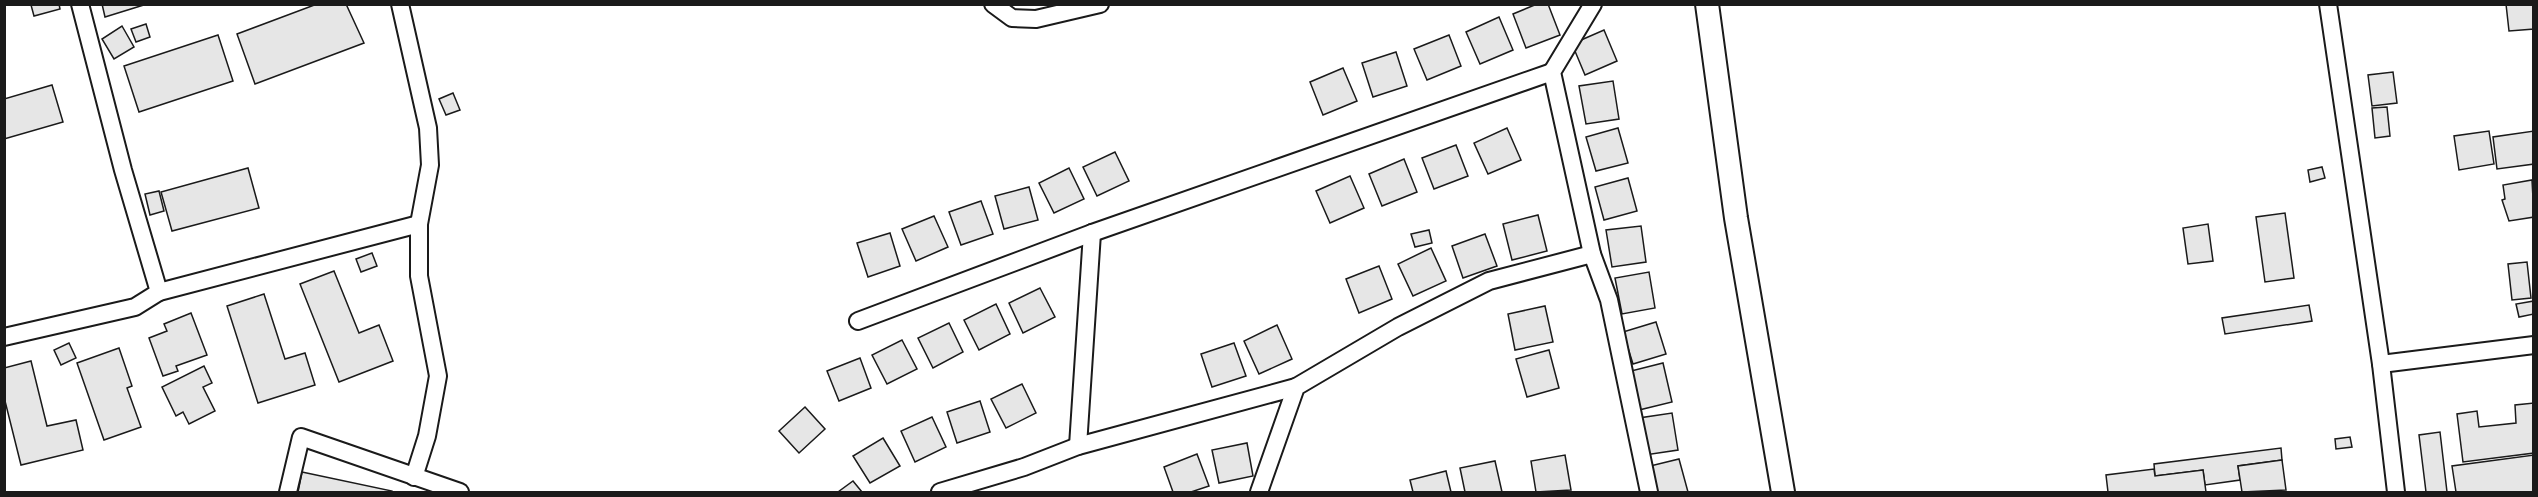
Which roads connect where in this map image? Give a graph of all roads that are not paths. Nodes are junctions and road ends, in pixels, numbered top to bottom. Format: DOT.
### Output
graph roads {
  1 [pos="80,4"];
  2 [pos="400,4"];
  3 [pos="993,4"];
  4 [pos="1100,4"];
  5 [pos="1593,4"];
  6 [pos="1707,4"];
  7 [pos="2328,4"];
  8 [pos="1552,72"];
  9 [pos="419,224"];
  10 [pos="1092,233"];
  11 [pos="1592,254"];
  12 [pos="159,292"];
  13 [pos="858,321"];
  14 [pos="4,337"];
  15 [pos="2534,345"];
  16 [pos="2381,364"];
  17 [pos="1296,387"];
  18 [pos="1078,446"];
  19 [pos="414,477"];
  20 [pos="288,492"];
  21 [pos="460,492"];
  22 [pos="940,492"];
  23 [pos="1259,492"];
  24 [pos="1648,492"];
  25 [pos="1783,492"];
  26 [pos="2396,492"];
  1 -- 12 [label="street"];
  2 -- 9 [label="street"];
  3 -- 4 [label="street"];
  5 -- 8 [label="street"];
  6 -- 25 [label="main road"];
  7 -- 16 [label="street"];
  8 -- 10 [label="street"];
  8 -- 11 [label="street"];
  9 -- 12 [label="street"];
  9 -- 19 [label="street"];
  10 -- 13 [label="street"];
  10 -- 18 [label="street"];
  11 -- 17 [label="street"];
  11 -- 24 [label="street"];
  12 -- 14 [label="street"];
  15 -- 16 [label="street"];
  16 -- 26 [label="street"];
  17 -- 18 [label="street"];
  17 -- 23 [label="street"];
  18 -- 22 [label="street"];
  19 -- 20 [label="street"];
  19 -- 21 [label="street"];
}
